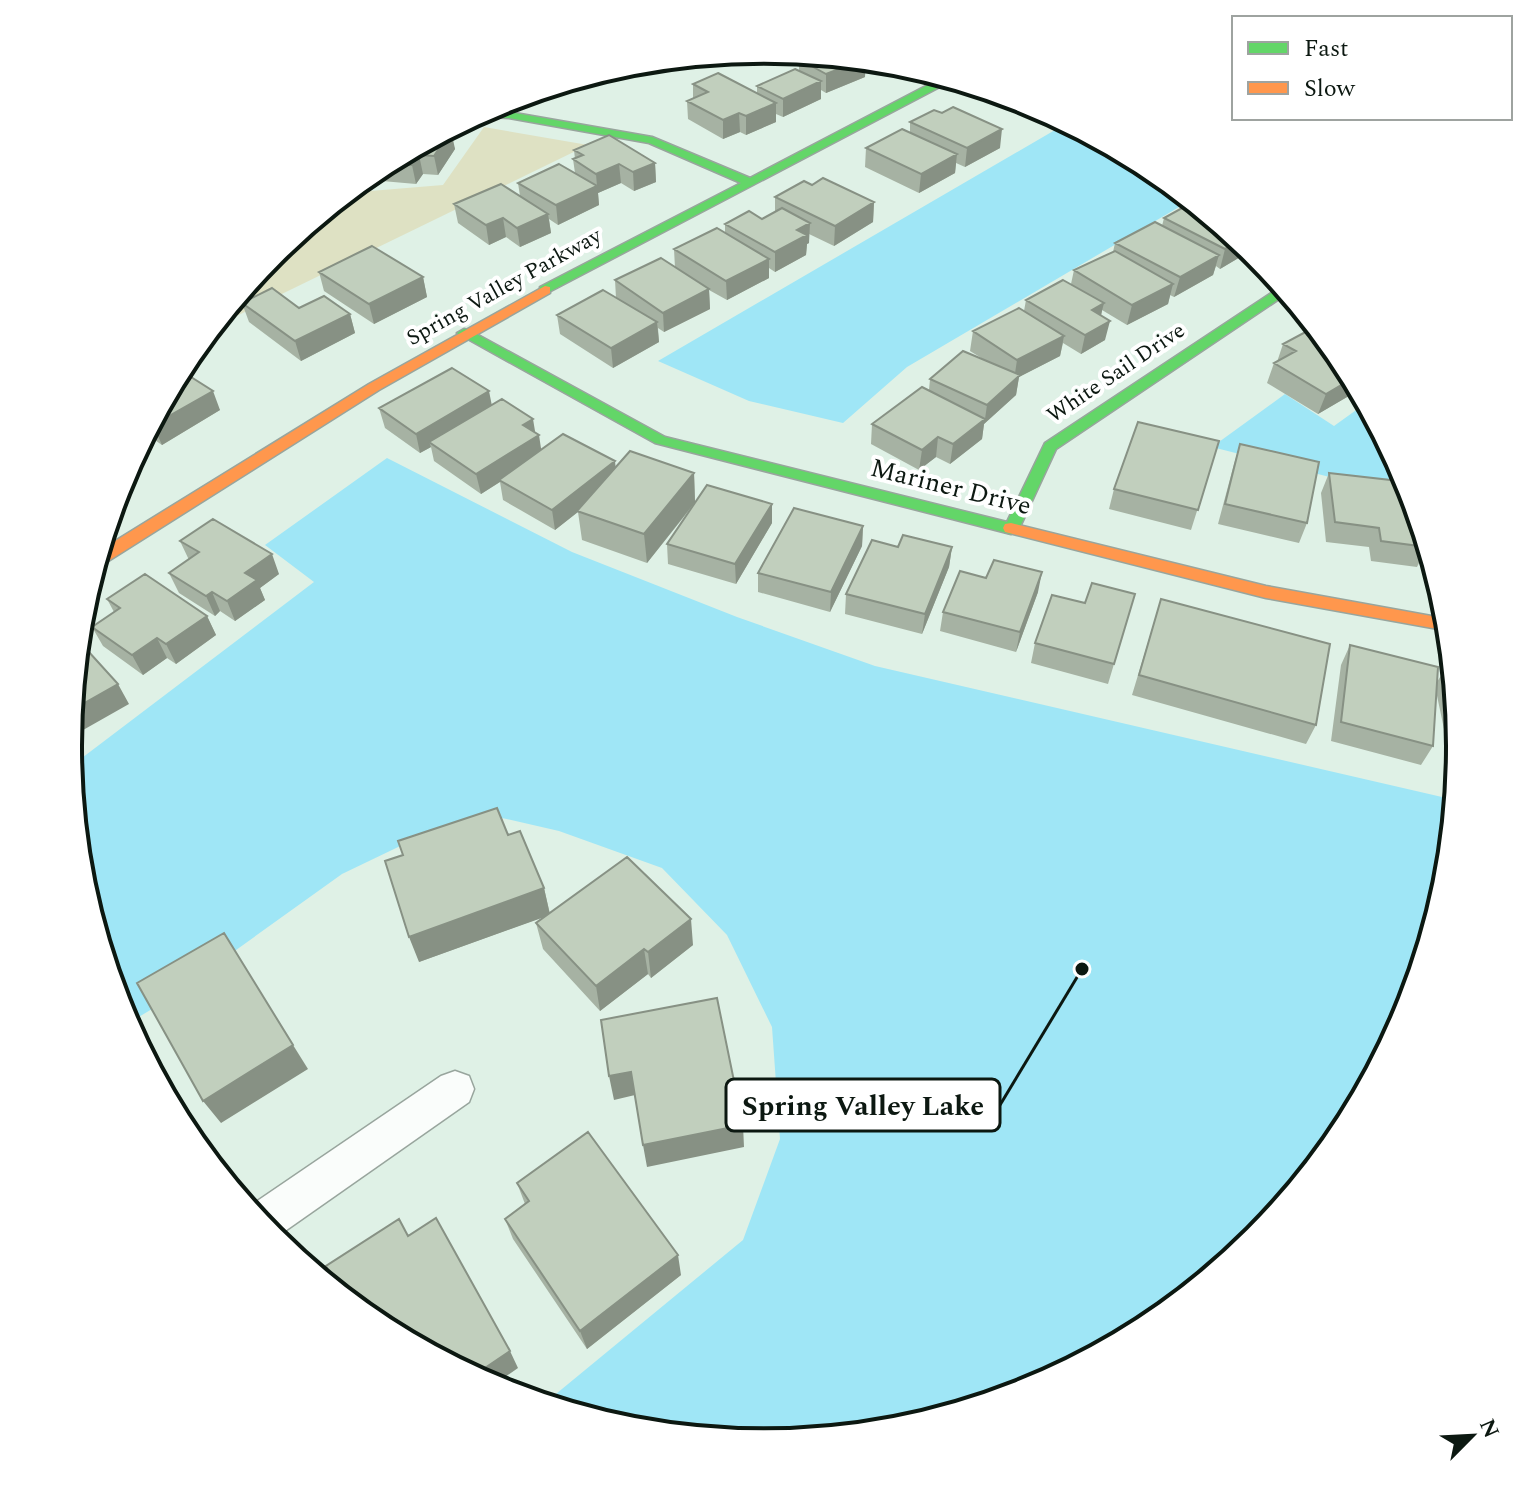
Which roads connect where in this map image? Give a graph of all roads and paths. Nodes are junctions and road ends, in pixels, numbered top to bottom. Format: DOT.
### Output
graph roads {
  1 [pos="935,86"];
  2 [pos="506,115"];
  3 [pos="749,182"];
  4 [pos="1276,295"];
  5 [pos="464,333"];
  6 [pos="1011,529"];
  7 [pos="110,552"];
  8 [pos="1435,623"];
  9 [pos="455,1089"];
  10 [pos="270,1216"];
  1 -- 3 [label="street, Spring Valley Parkway"];
  2 -- 3 [label="street"];
  3 -- 5 [label="street, Spring Valley Parkway"];
  4 -- 6 [label="street, White Sail Drive"];
  5 -- 6 [label="street, Mariner Drive"];
  5 -- 7 [label="street, Spring Valley Parkway"];
  6 -- 8 [label="street, Mariner Drive"];
  9 -- 10 [label="street"];
}
